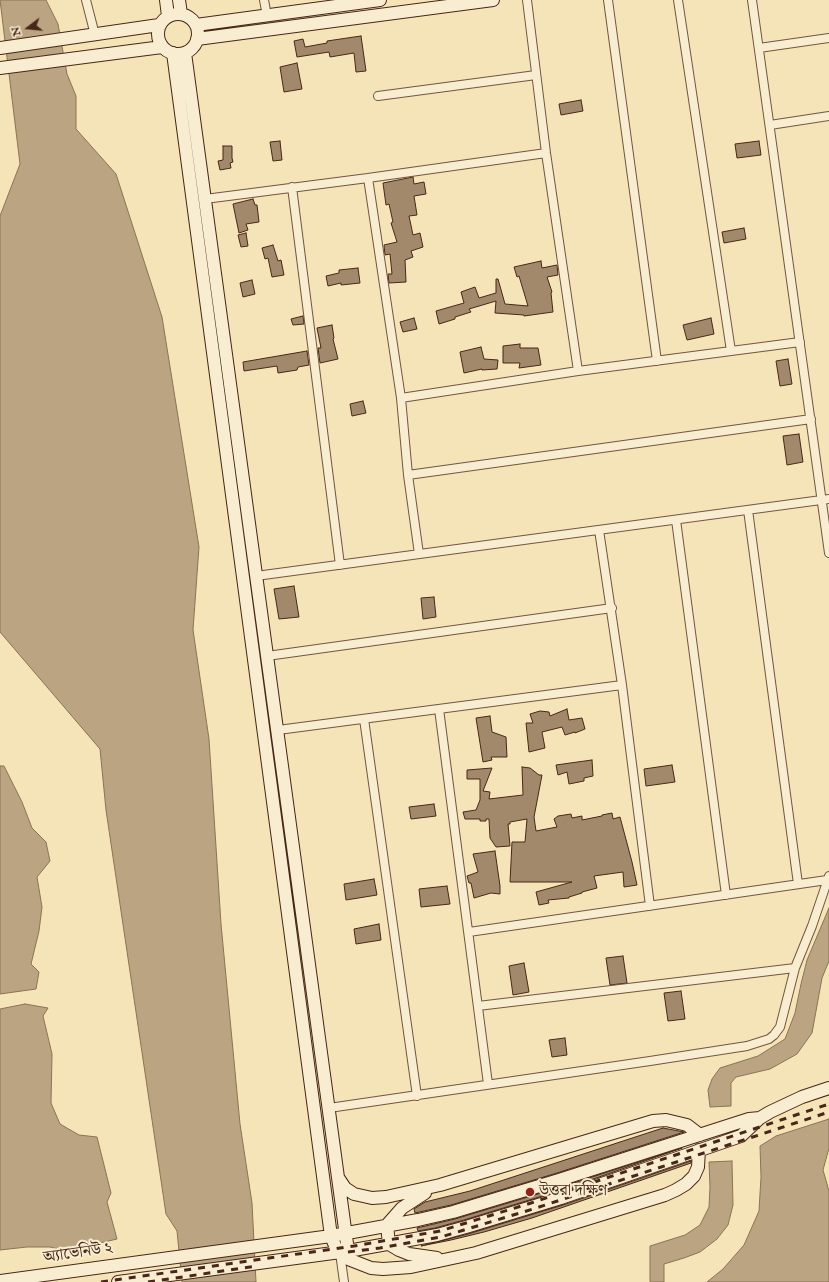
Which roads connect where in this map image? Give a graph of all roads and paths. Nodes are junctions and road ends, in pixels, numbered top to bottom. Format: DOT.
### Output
graph roads {
  1 [pos="86,0"];
  2 [pos="166,0"];
  3 [pos="179,0"];
  4 [pos="264,0"];
  5 [pos="380,0"];
  6 [pos="493,0"];
  7 [pos="527,0"];
  8 [pos="608,0"];
  9 [pos="678,0"];
  10 [pos="752,0"];
  11 [pos="344,2"];
  12 [pos="181,14"];
  13 [pos="168,16"];
  14 [pos="266,16"];
  15 [pos="159,25"];
  16 [pos="196,25"];
  17 [pos="95,35"];
  18 [pos="829,38"];
  19 [pos="197,39"];
  20 [pos="162,46"];
  21 [pos="0,48"];
  22 [pos="759,48"];
  23 [pos="179,53"];
  24 [pos="0,68"];
  25 [pos="536,75"];
  26 [pos="378,96"];
  27 [pos="829,116"];
  28 [pos="770,125"];
  29 [pos="546,153"];
  30 [pos="368,178"];
  31 [pos="292,187"];
  32 [pos="205,199"];
  33 [pos="800,342"];
  34 [pos="731,351"];
  35 [pos="657,361"];
  36 [pos="578,371"];
  37 [pos="401,398"];
  38 [pos="810,419"];
  39 [pos="408,475"];
  40 [pos="825,500"];
  41 [pos="748,510"];
  42 [pos="676,520"];
  43 [pos="599,530"];
  44 [pos="829,552"];
  45 [pos="419,554"];
  46 [pos="340,564"];
  47 [pos="256,576"];
  48 [pos="612,608"];
  49 [pos="267,656"];
  50 [pos="622,685"];
  51 [pos="439,709"];
  52 [pos="364,719"];
  53 [pos="278,730"];
  54 [pos="828,878"];
  55 [pos="798,884"];
  56 [pos="726,895"];
  57 [pos="650,906"];
  58 [pos="468,932"];
  59 [pos="795,968"];
  60 [pos="478,1006"];
  61 [pos="488,1084"];
  62 [pos="829,1088"];
  63 [pos="417,1096"];
  64 [pos="329,1108"];
  65 [pos="760,1118"];
  66 [pos="700,1135"];
  67 [pos="699,1150"];
  68 [pos="339,1178"];
  69 [pos="440,1185"];
  70 [pos="387,1225"];
  71 [pos="345,1232"];
  72 [pos="331,1236"];
  73 [pos="390,1244"];
  74 [pos="344,1252"];
  75 [pos="452,1259"];
  76 [pos="149,1272"];
  77 [pos="0,1281"];
  78 [pos="118,1282"];
  79 [pos="344,1282"];
  1 -- 17 [label="street"];
  2 -- 13 [label="street"];
  3 -- 12 [label="street"];
  4 -- 14 [label="street"];
  5 -- 11 [label="street"];
  6 -- 19 [label="street"];
  7 -- 25 [label="street"];
  8 -- 35 [label="street"];
  9 -- 34 [label="street"];
  10 -- 22 [label="street"];
  11 -- 14 [label="street"];
  12 -- 13 [label="street"];
  12 -- 16 [label="street"];
  13 -- 15 [label="street"];
  14 -- 16 [label="street"];
  15 -- 17 [label="street"];
  15 -- 20 [label="street"];
  16 -- 19 [label="street"];
  17 -- 21 [label="street"];
  18 -- 22 [label="street"];
  19 -- 23 [label="street"];
  20 -- 23 [label="street"];
  20 -- 24 [label="street"];
  22 -- 28 [label="street"];
  23 -- 32 [label="street"];
  23 -- 72 [label="street"];
  25 -- 26 [label="street"];
  25 -- 29 [label="street"];
  27 -- 28 [label="street"];
  28 -- 33 [label="street"];
  29 -- 30 [label="street"];
  29 -- 36 [label="street"];
  30 -- 31 [label="street"];
  30 -- 37 [label="street"];
  31 -- 32 [label="street"];
  31 -- 46 [label="street"];
  32 -- 47 [label="street"];
  33 -- 34 [label="street"];
  33 -- 38 [label="street"];
  34 -- 35 [label="street"];
  35 -- 36 [label="street"];
  36 -- 37 [label="street"];
  37 -- 39 [label="street"];
  38 -- 39 [label="street"];
  38 -- 40 [label="street"];
  39 -- 45 [label="street"];
  40 -- 41 [label="street"];
  40 -- 44 [label="street"];
  41 -- 42 [label="street"];
  41 -- 55 [label="street"];
  42 -- 43 [label="street"];
  42 -- 56 [label="street"];
  43 -- 45 [label="street"];
  43 -- 48 [label="street"];
  45 -- 46 [label="street"];
  46 -- 47 [label="street"];
  47 -- 49 [label="street"];
  48 -- 49 [label="street"];
  48 -- 50 [label="street"];
  49 -- 53 [label="street"];
  50 -- 51 [label="street"];
  50 -- 57 [label="street"];
  51 -- 52 [label="street"];
  51 -- 58 [label="street"];
  52 -- 53 [label="street"];
  52 -- 63 [label="street"];
  53 -- 64 [label="street"];
  54 -- 55 [label="street"];
  54 -- 59 [label="street"];
  55 -- 56 [label="street"];
  56 -- 57 [label="street"];
  57 -- 58 [label="street"];
  58 -- 60 [label="street"];
  59 -- 60 [label="street"];
  59 -- 61 [label="street"];
  60 -- 61 [label="street"];
  61 -- 63 [label="street"];
  62 -- 65 [label="street"];
  63 -- 64 [label="street"];
  64 -- 68 [label="street"];
  65 -- 66 [label="street, অ্যাভেনিউ ২"];
  65 -- 67 [label="street"];
  66 -- 69 [label="street"];
  66 -- 70 [label="street, অ্যাভেনিউ ২"];
  67 -- 73 [label="street"];
  67 -- 75 [label="street"];
  68 -- 69 [label="street"];
  68 -- 71 [label="street"];
  69 -- 70 [label="street"];
  70 -- 71 [label="street, অ্যাভেনিউ ২"];
  70 -- 73 [label="street"];
  71 -- 72 [label="street, অ্যাভেনিউ ২"];
  71 -- 74 [label="street"];
  72 -- 74 [label="street"];
  72 -- 76 [label="street, অ্যাভেনিউ ২"];
  73 -- 74 [label="street"];
  73 -- 75 [label="street"];
  74 -- 75 [label="street"];
  74 -- 76 [label="street"];
  74 -- 79 [label="street"];
  76 -- 77 [label="street, অ্যাভেনিউ ২"];
  76 -- 78 [label="street, অ্যাভেনিউ ২"];
}
